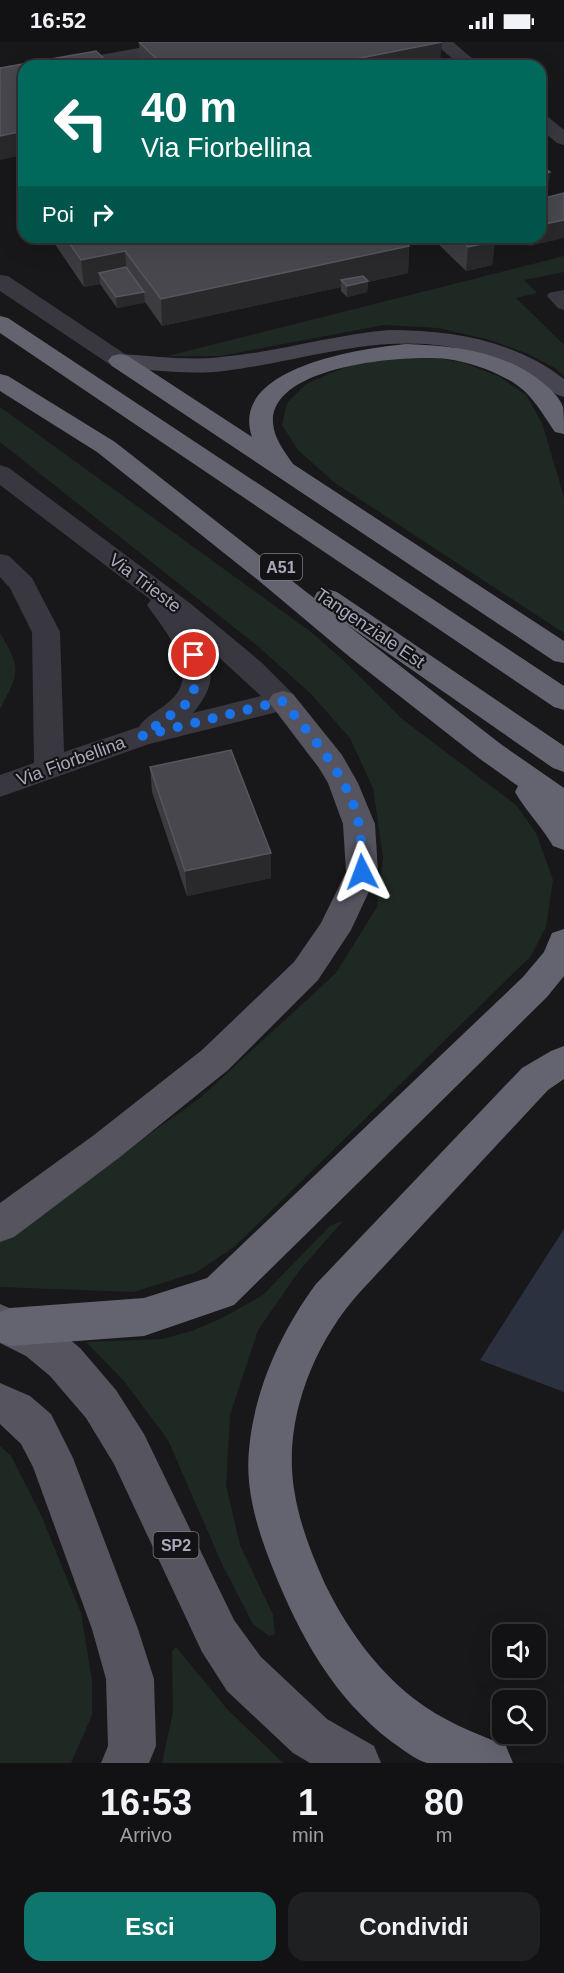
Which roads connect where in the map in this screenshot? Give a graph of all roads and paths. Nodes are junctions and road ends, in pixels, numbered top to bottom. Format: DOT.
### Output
graph roads {
  1 [pos="201,42"];
  2 [pos="442,42"];
  3 [pos="100,60"];
  4 [pos="464,60"];
  5 [pos="0,281"];
  6 [pos="564,295"];
  7 [pos="564,305"];
  8 [pos="0,322"];
  9 [pos="120,361"];
  10 [pos="0,371"];
  11 [pos="0,381"];
  12 [pos="564,390"];
  13 [pos="564,427"];
  14 [pos="106,447"];
  15 [pos="285,470"];
  16 [pos="0,473"];
  17 [pos="0,562"];
  18 [pos="148,585"];
  19 [pos="564,654"];
  20 [pos="564,700"];
  21 [pos="282,701"];
  22 [pos="142,736"];
  23 [pos="491,752"];
  24 [pos="564,761"];
  25 [pos="49,769"];
  26 [pos="0,786"];
  27 [pos="564,804"];
  28 [pos="564,838"];
  29 [pos="564,942"];
  30 [pos="564,1061"];
  31 [pos="0,1225"];
  32 [pos="5,1325"];
  33 [pos="0,1403"];
  34 [pos="125,1763"];
  35 [pos="357,1763"];
  36 [pos="489,1763"];
  1 -- 3 [label="street"];
  2 -- 4 [label="street"];
  5 -- 9 [label="street"];
  6 -- 7 [label="lane"];
  8 -- 20 [label="highway, A51"];
  9 -- 12 [label="main road"];
  9 -- 15 [label="highway"];
  10 -- 14 [label="highway, Tangenziale Est / A51"];
  11 -- 14 [label="highway"];
  13 -- 15 [label="highway"];
  14 -- 23 [label="highway"];
  14 -- 24 [label="highway, Tangenziale Est / A51"];
  15 -- 19 [label="highway"];
  16 -- 18 [label="street, Via Trieste"];
  17 -- 25 [label="street"];
  18 -- 21 [label="street, Via Trieste"];
  18 -- 22 [label="street, Via Fiorbellina"];
  21 -- 22 [label="street, Via Fiorbellina"];
  21 -- 31 [label="main road"];
  22 -- 25 [label="street, Via Fiorbellina"];
  23 -- 27 [label="highway"];
  23 -- 28 [label="highway"];
  25 -- 26 [label="street, Via Fiorbellina"];
  29 -- 32 [label="highway"];
  30 -- 36 [label="highway"];
  32 -- 35 [label="main road, SP2"];
  33 -- 34 [label="main road"];
}
